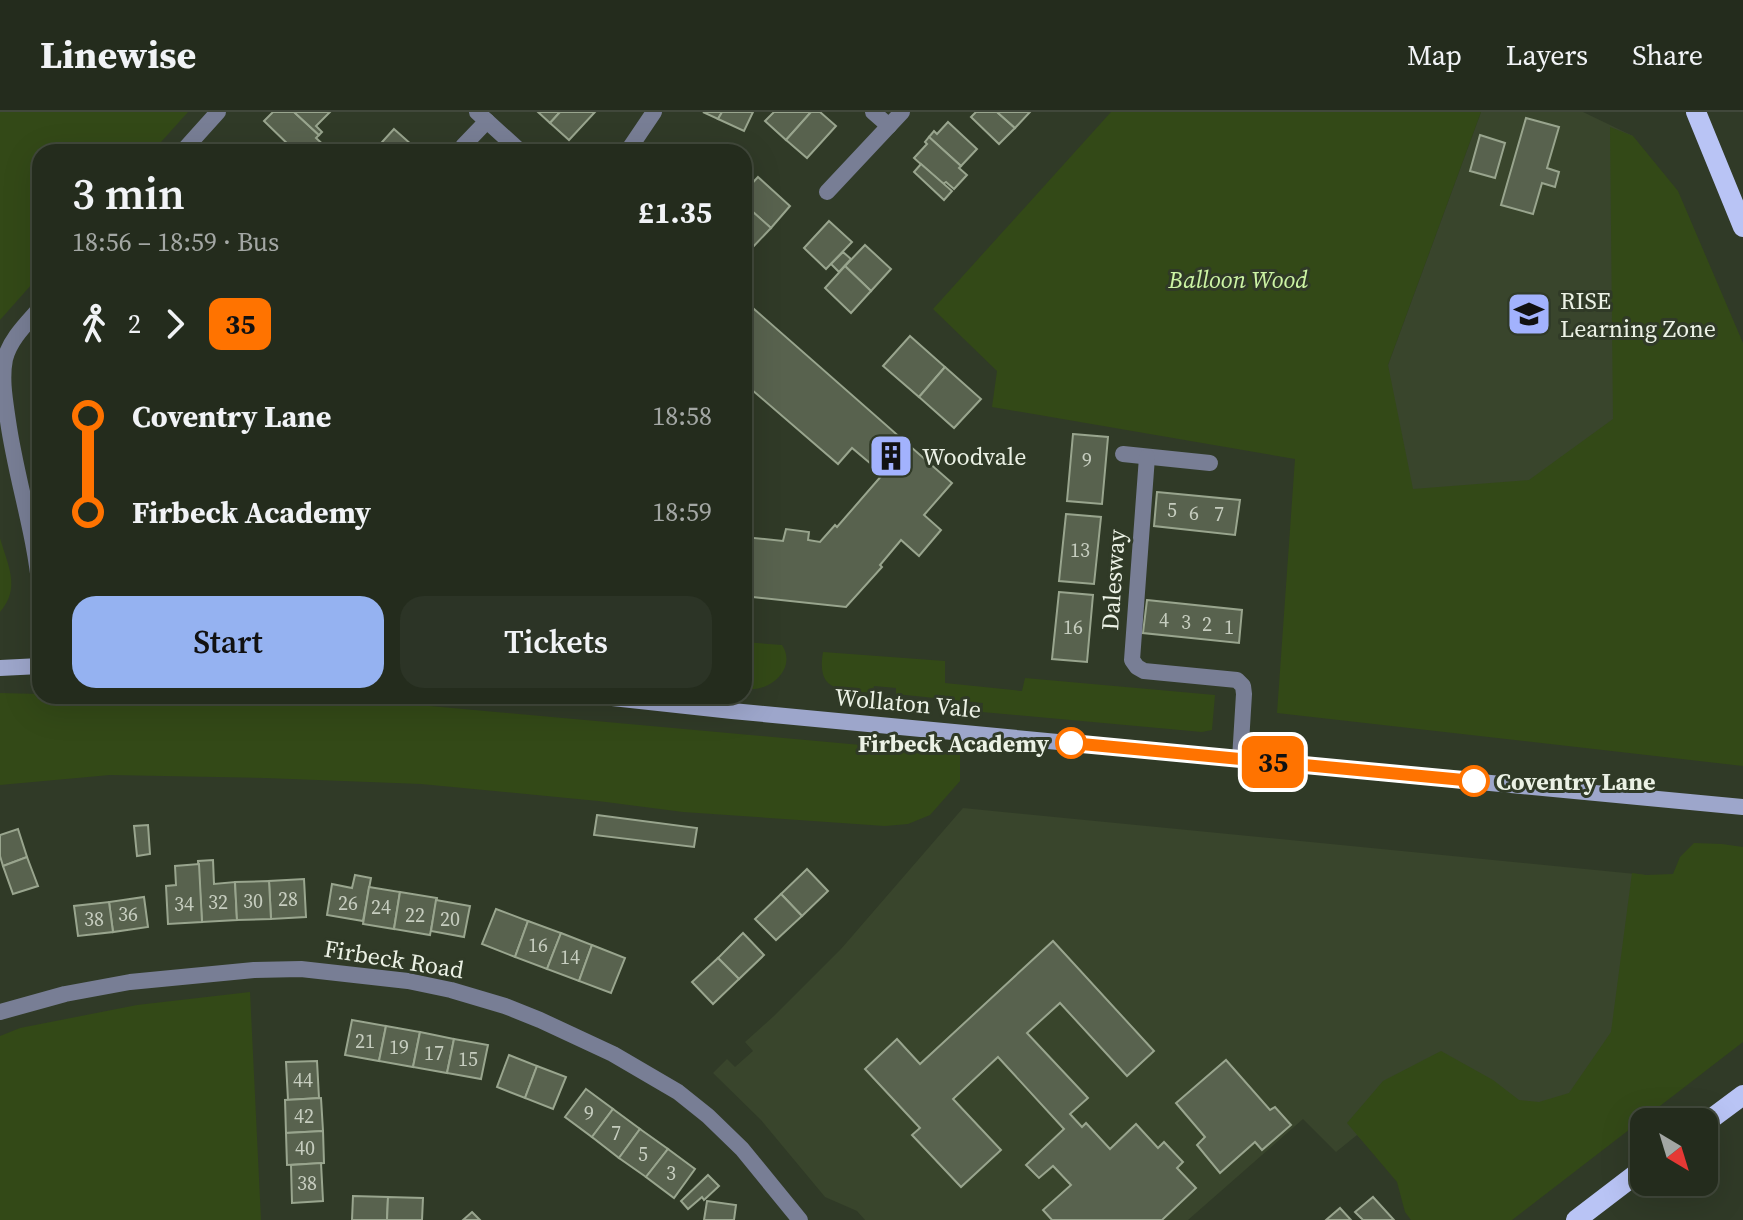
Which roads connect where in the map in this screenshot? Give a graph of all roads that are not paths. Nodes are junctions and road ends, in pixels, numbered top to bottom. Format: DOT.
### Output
graph roads {
  1 [pos="218,112"];
  2 [pos="654,112"];
  3 [pos="873,112"];
  4 [pos="902,112"];
  5 [pos="1696,112"];
  6 [pos="482,117"];
  7 [pos="889,126"];
  8 [pos="189,144"];
  9 [pos="464,144"];
  10 [pos="512,144"];
  11 [pos="632,144"];
  12 [pos="827,192"];
  13 [pos="1743,227"];
  14 [pos="32,317"];
  15 [pos="1123,454"];
  16 [pos="1147,457"];
  17 [pos="1210,463"];
  18 [pos="32,514"];
  19 [pos="32,666"];
  20 [pos="0,668"];
  21 [pos="668,704"];
  22 [pos="1240,759"];
  23 [pos="1743,807"];
  24 [pos="1,1008"];
  25 [pos="1743,1095"];
  26 [pos="1718,1114"];
  27 [pos="1630,1179"];
  28 [pos="800,1220"];
  29 [pos="1576,1220"];
  1 -- 8 [label="street"];
  2 -- 11 [label="street"];
  3 -- 7 [label="street"];
  4 -- 7 [label="street"];
  5 -- 13 [label="main road"];
  6 -- 9 [label="street"];
  6 -- 10 [label="street"];
  7 -- 12 [label="street"];
  14 -- 18 [label="street"];
  15 -- 16 [label="street"];
  16 -- 17 [label="street"];
  16 -- 22 [label="street, Dalesway"];
  19 -- 20 [label="street"];
  21 -- 22 [label="street, Wollaton Vale"];
  22 -- 23 [label="street, Wollaton Vale"];
  24 -- 28 [label="street, Firbeck Road"];
  25 -- 26 [label="main road"];
  27 -- 29 [label="main road"];
}
